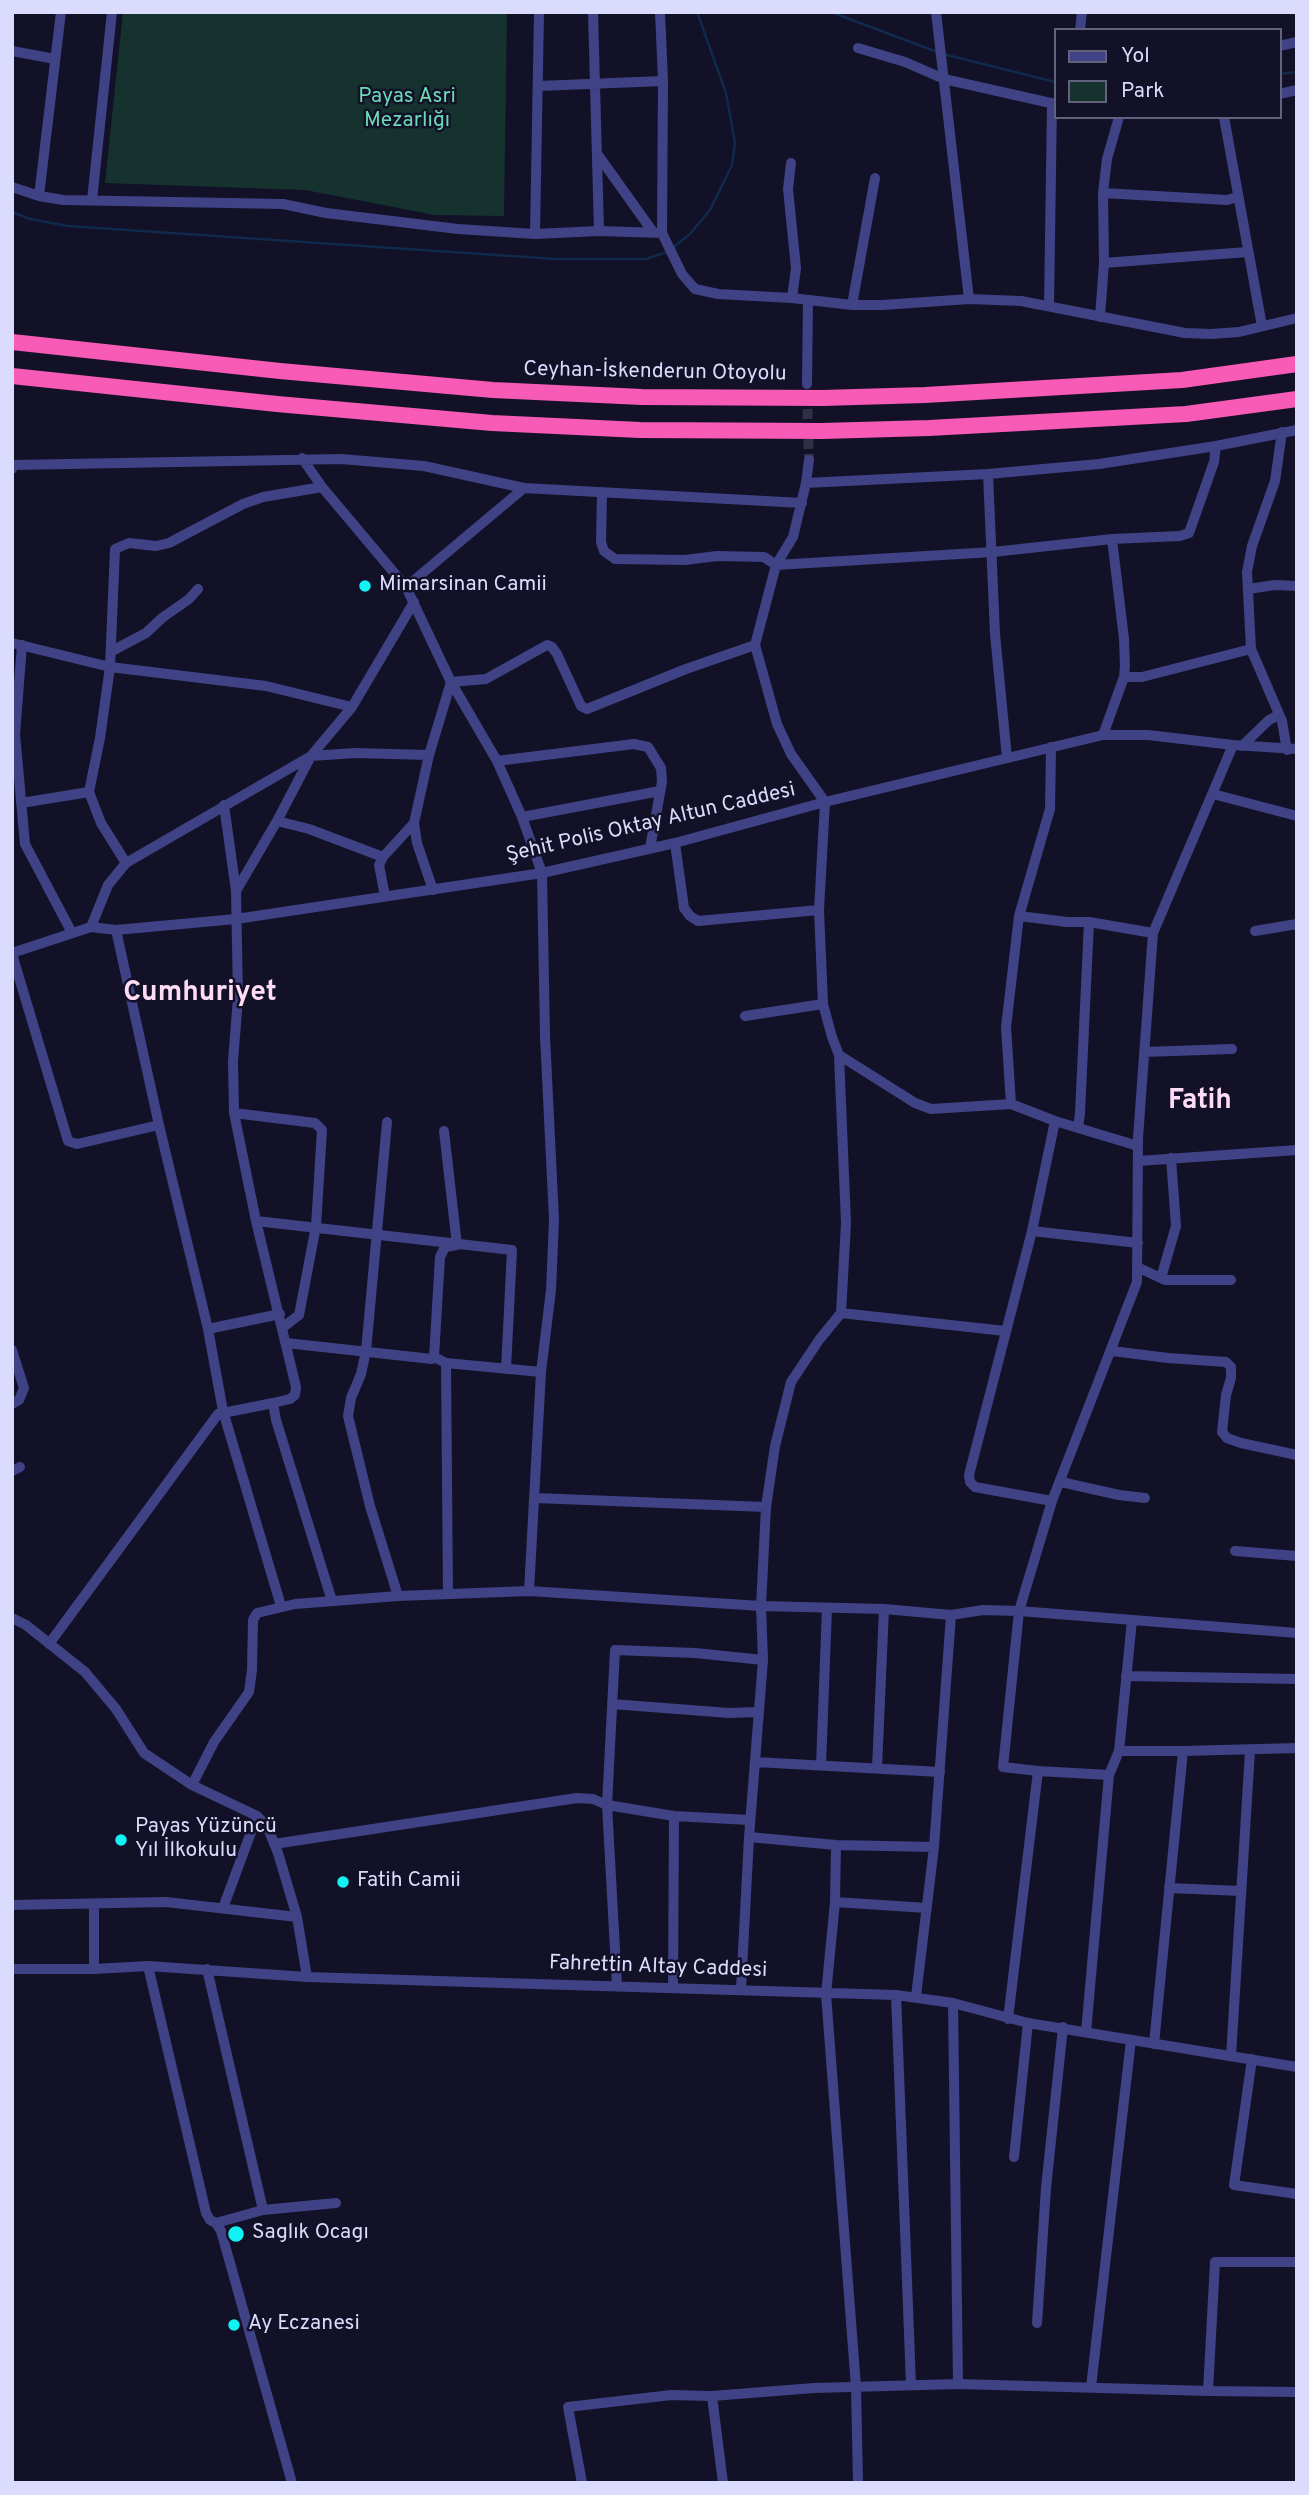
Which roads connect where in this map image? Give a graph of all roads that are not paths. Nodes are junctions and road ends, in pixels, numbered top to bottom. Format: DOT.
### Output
graph roads {
  1 [pos="61,12"];
  2 [pos="112,12"];
  3 [pos="539,12"];
  4 [pos="593,12"];
  5 [pos="660,12"];
  6 [pos="936,12"];
  7 [pos="858,47"];
  8 [pos="12,51"];
  9 [pos="55,59"];
  10 [pos="944,79"];
  11 [pos="663,81"];
  12 [pos="595,85"];
  13 [pos="538,86"];
  14 [pos="1054,103"];
  15 [pos="1118,119"];
  16 [pos="1224,119"];
  17 [pos="598,155"];
  18 [pos="791,163"];
  19 [pos="875,178"];
  20 [pos="12,187"];
  21 [pos="1103,193"];
  22 [pos="39,196"];
  23 [pos="1237,197"];
  24 [pos="92,200"];
  25 [pos="599,231"];
  26 [pos="535,234"];
  27 [pos="660,236"];
  28 [pos="1247,252"];
  29 [pos="1104,263"];
  30 [pos="792,298"];
  31 [pos="969,299"];
  32 [pos="808,300"];
  33 [pos="852,305"];
  34 [pos="1049,306"];
  35 [pos="1100,317"];
  36 [pos="1297,318"];
  37 [pos="1262,326"];
  38 [pos="12,342"];
  39 [pos="1297,364"];
  40 [pos="12,376"];
  41 [pos="807,384"];
  42 [pos="1297,399"];
  43 [pos="1297,430"];
  44 [pos="1282,432"];
  45 [pos="1216,446"];
  46 [pos="302,458"];
  47 [pos="809,460"];
  48 [pos="13,466"];
  49 [pos="988,474"];
  50 [pos="806,483"];
  51 [pos="322,487"];
  52 [pos="524,488"];
  53 [pos="602,493"];
  54 [pos="802,503"];
  55 [pos="1112,539"];
  56 [pos="993,552"];
  57 [pos="776,565"];
  58 [pos="1297,586"];
  59 [pos="406,587"];
  60 [pos="198,589"];
  61 [pos="1248,589"];
  62 [pos="414,602"];
  63 [pos="17,644"];
  64 [pos="755,645"];
  65 [pos="1251,649"];
  66 [pos="112,651"];
  67 [pos="110,667"];
  68 [pos="1124,677"];
  69 [pos="451,682"];
  70 [pos="352,707"];
  71 [pos="1279,715"];
  72 [pos="1103,735"];
  73 [pos="1238,746"];
  74 [pos="1051,747"];
  75 [pos="1292,749"];
  76 [pos="429,755"];
  77 [pos="310,756"];
  78 [pos="1007,758"];
  79 [pos="497,761"];
  80 [pos="660,791"];
  81 [pos="89,792"];
  82 [pos="1213,793"];
  83 [pos="825,802"];
  84 [pos="21,803"];
  85 [pos="224,806"];
  86 [pos="1297,816"];
  87 [pos="522,817"];
  88 [pos="277,821"];
  89 [pos="414,823"];
  90 [pos="675,843"];
  91 [pos="650,848"];
  92 [pos="383,857"];
  93 [pos="126,863"];
  94 [pos="542,873"];
  95 [pos="433,890"];
  96 [pos="236,891"];
  97 [pos="385,896"];
  98 [pos="819,910"];
  99 [pos="1019,916"];
  100 [pos="236,919"];
  101 [pos="1089,922"];
  102 [pos="1297,924"];
  103 [pos="91,927"];
  104 [pos="116,930"];
  105 [pos="1255,931"];
  106 [pos="72,933"];
  107 [pos="1153,933"];
  108 [pos="12,953"];
  109 [pos="823,1004"];
  110 [pos="745,1016"];
  111 [pos="1232,1049"];
  112 [pos="1144,1052"];
  113 [pos="839,1055"];
  114 [pos="1011,1104"];
  115 [pos="234,1113"];
  116 [pos="1055,1121"];
  117 [pos="387,1122"];
  118 [pos="159,1125"];
  119 [pos="1078,1128"];
  120 [pos="443,1131"];
  121 [pos="1138,1146"];
  122 [pos="1297,1150"];
  123 [pos="1171,1158"];
  124 [pos="1138,1161"];
  125 [pos="256,1221"];
  126 [pos="316,1226"];
  127 [pos="1032,1231"];
  128 [pos="379,1234"];
  129 [pos="1138,1243"];
  130 [pos="457,1245"];
  131 [pos="1137,1267"];
  132 [pos="1161,1278"];
  133 [pos="1231,1280"];
  134 [pos="841,1313"];
  135 [pos="280,1314"];
  136 [pos="282,1328"];
  137 [pos="208,1329"];
  138 [pos="1005,1331"];
  139 [pos="286,1343"];
  140 [pos="12,1350"];
  141 [pos="366,1351"];
  142 [pos="1112,1351"];
  143 [pos="434,1357"];
  144 [pos="446,1363"];
  145 [pos="506,1368"];
  146 [pos="541,1372"];
  147 [pos="273,1403"];
  148 [pos="12,1404"];
  149 [pos="223,1411"];
  150 [pos="1297,1455"];
  151 [pos="1061,1482"];
  152 [pos="535,1498"];
  153 [pos="1145,1498"];
  154 [pos="1052,1501"];
  155 [pos="766,1507"];
  156 [pos="1235,1551"];
  157 [pos="1297,1556"];
  158 [pos="529,1591"];
  159 [pos="448,1594"];
  160 [pos="398,1596"];
  161 [pos="332,1601"];
  162 [pos="281,1606"];
  163 [pos="761,1606"];
  164 [pos="827,1608"];
  165 [pos="884,1609"];
  166 [pos="1019,1611"];
  167 [pos="951,1615"];
  168 [pos="12,1618"];
  169 [pos="1132,1620"];
  170 [pos="1297,1633"];
  171 [pos="49,1644"];
  172 [pos="763,1660"];
  173 [pos="1126,1676"];
  174 [pos="1297,1679"];
  175 [pos="612,1704"];
  176 [pos="757,1712"];
  177 [pos="1297,1748"];
  178 [pos="1119,1751"];
  179 [pos="1183,1751"];
  180 [pos="1250,1751"];
  181 [pos="755,1762"];
  182 [pos="821,1765"];
  183 [pos="877,1768"];
  184 [pos="940,1772"];
  185 [pos="1038,1772"];
  186 [pos="1109,1775"];
  187 [pos="192,1785"];
  188 [pos="607,1805"];
  189 [pos="257,1816"];
  190 [pos="674,1816"];
  191 [pos="750,1820"];
  192 [pos="748,1837"];
  193 [pos="274,1844"];
  194 [pos="836,1844"];
  195 [pos="934,1847"];
  196 [pos="1169,1888"];
  197 [pos="1241,1891"];
  198 [pos="835,1902"];
  199 [pos="12,1905"];
  200 [pos="94,1905"];
  201 [pos="223,1908"];
  202 [pos="927,1908"];
  203 [pos="297,1917"];
  204 [pos="148,1966"];
  205 [pos="12,1969"];
  206 [pos="94,1969"];
  207 [pos="207,1969"];
  208 [pos="307,1977"];
  209 [pos="617,1986"];
  210 [pos="673,1988"];
  211 [pos="741,1989"];
  212 [pos="826,1994"];
  213 [pos="897,1995"];
  214 [pos="916,1996"];
  215 [pos="953,2003"];
  216 [pos="1008,2019"];
  217 [pos="1028,2023"];
  218 [pos="1063,2027"];
  219 [pos="1086,2032"];
  220 [pos="1131,2040"];
  221 [pos="1154,2044"];
  222 [pos="1230,2056"];
  223 [pos="1252,2059"];
  224 [pos="1297,2067"];
  225 [pos="1014,2157"];
  226 [pos="1297,2194"];
  227 [pos="336,2203"];
  228 [pos="262,2210"];
  229 [pos="216,2223"];
  230 [pos="1297,2262"];
  231 [pos="1037,2323"];
  232 [pos="958,2384"];
  233 [pos="911,2385"];
  234 [pos="856,2387"];
  235 [pos="1091,2387"];
  236 [pos="1208,2390"];
  237 [pos="1297,2392"];
  238 [pos="712,2396"];
  239 [pos="292,2483"];
  240 [pos="582,2483"];
  241 [pos="723,2483"];
  242 [pos="858,2483"];
  1 -- 9 [label="street"];
  2 -- 24 [label="street"];
  3 -- 13 [label="street"];
  4 -- 12 [label="street"];
  5 -- 11 [label="street"];
  6 -- 10 [label="street"];
  7 -- 10 [label="street"];
  8 -- 9 [label="street"];
  9 -- 22 [label="street"];
  10 -- 14 [label="street"];
  10 -- 31 [label="street"];
  11 -- 12 [label="street"];
  11 -- 27 [label="street"];
  12 -- 13 [label="street"];
  12 -- 17 [label="street"];
  13 -- 26 [label="street"];
  14 -- 34 [label="street"];
  15 -- 21 [label="street"];
  16 -- 23 [label="street"];
  17 -- 25 [label="street"];
  17 -- 27 [label="street"];
  18 -- 30 [label="street"];
  19 -- 33 [label="street"];
  20 -- 22 [label="street"];
  21 -- 23 [label="street"];
  21 -- 29 [label="street"];
  22 -- 24 [label="street"];
  23 -- 28 [label="street"];
  24 -- 26 [label="street"];
  25 -- 26 [label="street"];
  25 -- 27 [label="street"];
  27 -- 30 [label="street"];
  28 -- 29 [label="street"];
  28 -- 37 [label="street"];
  29 -- 35 [label="street"];
  30 -- 32 [label="street"];
  31 -- 33 [label="street"];
  31 -- 34 [label="street"];
  32 -- 33 [label="street"];
  32 -- 41 [label="street"];
  34 -- 35 [label="street"];
  35 -- 37 [label="street"];
  36 -- 37 [label="street"];
  38 -- 39 [label="highway, Ceyhan-İskenderun Otoyolu"];
  40 -- 42 [label="highway"];
  43 -- 44 [label="street"];
  44 -- 45 [label="street"];
  44 -- 61 [label="street"];
  45 -- 49 [label="street"];
  45 -- 55 [label="street"];
  46 -- 48 [label="street"];
  46 -- 51 [label="street"];
  46 -- 52 [label="street"];
  47 -- 50 [label="street"];
  49 -- 50 [label="street"];
  49 -- 56 [label="street"];
  50 -- 54 [label="street"];
  51 -- 59 [label="street"];
  51 -- 66 [label="street"];
  52 -- 53 [label="street"];
  52 -- 59 [label="street"];
  53 -- 54 [label="street"];
  53 -- 57 [label="street"];
  54 -- 57 [label="street"];
  55 -- 56 [label="street"];
  55 -- 68 [label="street"];
  56 -- 57 [label="street"];
  56 -- 78 [label="street"];
  57 -- 64 [label="street"];
  58 -- 61 [label="street"];
  59 -- 62 [label="street"];
  60 -- 66 [label="street"];
  61 -- 65 [label="street"];
  62 -- 69 [label="street"];
  62 -- 70 [label="street"];
  63 -- 67 [label="street"];
  63 -- 84 [label="street"];
  64 -- 69 [label="street"];
  64 -- 83 [label="street"];
  65 -- 68 [label="street"];
  65 -- 71 [label="street"];
  66 -- 67 [label="street"];
  67 -- 70 [label="street"];
  67 -- 81 [label="street"];
  68 -- 72 [label="street"];
  69 -- 76 [label="street"];
  69 -- 79 [label="street"];
  70 -- 77 [label="street"];
  71 -- 73 [label="street"];
  71 -- 75 [label="street"];
  72 -- 73 [label="street, Şehit Polis Oktay Altun Caddesi"];
  72 -- 74 [label="street, Şehit Polis Oktay Altun Caddesi"];
  73 -- 75 [label="street, Şehit Polis Oktay Altun Caddesi"];
  73 -- 82 [label="street"];
  74 -- 78 [label="street, Şehit Polis Oktay Altun Caddesi"];
  74 -- 99 [label="street"];
  76 -- 77 [label="street"];
  76 -- 89 [label="street"];
  77 -- 85 [label="street"];
  77 -- 88 [label="street"];
  78 -- 83 [label="street, Şehit Polis Oktay Altun Caddesi"];
  79 -- 80 [label="street"];
  79 -- 87 [label="street"];
  80 -- 87 [label="street"];
  80 -- 91 [label="street"];
  81 -- 84 [label="street"];
  81 -- 93 [label="street"];
  82 -- 86 [label="street"];
  82 -- 107 [label="street"];
  83 -- 90 [label="street, Şehit Polis Oktay Altun Caddesi"];
  83 -- 98 [label="street"];
  84 -- 106 [label="street"];
  85 -- 93 [label="street"];
  85 -- 96 [label="street"];
  87 -- 94 [label="street"];
  88 -- 92 [label="street"];
  88 -- 96 [label="street"];
  89 -- 92 [label="street"];
  89 -- 95 [label="street"];
  90 -- 91 [label="street, Şehit Polis Oktay Altun Caddesi"];
  90 -- 98 [label="street"];
  91 -- 94 [label="street, Şehit Polis Oktay Altun Caddesi"];
  92 -- 97 [label="street"];
  93 -- 103 [label="street"];
  94 -- 95 [label="street, Şehit Polis Oktay Altun Caddesi"];
  94 -- 146 [label="street"];
  95 -- 97 [label="street, Şehit Polis Oktay Altun Caddesi"];
  96 -- 100 [label="street"];
  97 -- 100 [label="street, Şehit Polis Oktay Altun Caddesi"];
  98 -- 109 [label="street"];
  99 -- 101 [label="street"];
  99 -- 114 [label="street"];
  100 -- 104 [label="street, Şehit Polis Oktay Altun Caddesi"];
  100 -- 115 [label="street"];
  101 -- 107 [label="street"];
  101 -- 119 [label="street"];
  102 -- 105 [label="street"];
  103 -- 104 [label="street, Şehit Polis Oktay Altun Caddesi"];
  103 -- 106 [label="street, Şehit Polis Oktay Altun Caddesi"];
  104 -- 118 [label="street"];
  106 -- 108 [label="street, Şehit Polis Oktay Altun Caddesi"];
  107 -- 112 [label="street"];
  108 -- 118 [label="street"];
  109 -- 110 [label="street"];
  109 -- 113 [label="street"];
  111 -- 112 [label="street"];
  112 -- 121 [label="street"];
  113 -- 114 [label="street"];
  113 -- 134 [label="street"];
  114 -- 116 [label="street"];
  115 -- 125 [label="street"];
  115 -- 126 [label="street"];
  116 -- 119 [label="street"];
  116 -- 127 [label="street"];
  117 -- 128 [label="street"];
  118 -- 137 [label="street"];
  119 -- 121 [label="street"];
  120 -- 130 [label="street"];
  121 -- 124 [label="street"];
  122 -- 123 [label="street"];
  123 -- 124 [label="street"];
  123 -- 132 [label="street"];
  124 -- 129 [label="street"];
  125 -- 126 [label="street"];
  125 -- 135 [label="street"];
  126 -- 128 [label="street"];
  126 -- 136 [label="street"];
  127 -- 129 [label="street"];
  127 -- 138 [label="street"];
  128 -- 130 [label="street"];
  128 -- 141 [label="street"];
  129 -- 131 [label="street"];
  130 -- 143 [label="street"];
  130 -- 145 [label="street"];
  131 -- 132 [label="street"];
  131 -- 142 [label="street"];
  132 -- 133 [label="street"];
  134 -- 138 [label="street"];
  134 -- 155 [label="street"];
  135 -- 136 [label="street"];
  135 -- 137 [label="street"];
  136 -- 139 [label="street"];
  137 -- 149 [label="street"];
  138 -- 154 [label="street"];
  139 -- 141 [label="street"];
  139 -- 147 [label="street"];
  140 -- 148 [label="street"];
  141 -- 143 [label="street"];
  141 -- 160 [label="street"];
  142 -- 150 [label="street"];
  142 -- 151 [label="street"];
  143 -- 144 [label="street"];
  144 -- 145 [label="street"];
  144 -- 159 [label="street"];
  145 -- 146 [label="street"];
  146 -- 152 [label="street"];
  147 -- 149 [label="street"];
  147 -- 161 [label="street"];
  149 -- 162 [label="street"];
  149 -- 171 [label="street"];
  151 -- 153 [label="street"];
  151 -- 154 [label="street"];
  152 -- 155 [label="street"];
  152 -- 158 [label="street"];
  154 -- 166 [label="street"];
  155 -- 163 [label="street"];
  156 -- 157 [label="street"];
  158 -- 159 [label="street"];
  158 -- 163 [label="street"];
  159 -- 160 [label="street"];
  160 -- 161 [label="street"];
  161 -- 162 [label="street"];
  162 -- 187 [label="street"];
  163 -- 164 [label="street"];
  163 -- 172 [label="street"];
  164 -- 165 [label="street"];
  164 -- 182 [label="street"];
  165 -- 167 [label="street"];
  165 -- 183 [label="street"];
  166 -- 167 [label="street"];
  166 -- 169 [label="street"];
  166 -- 185 [label="street"];
  167 -- 184 [label="street"];
  168 -- 171 [label="street"];
  169 -- 170 [label="street"];
  169 -- 173 [label="street"];
  171 -- 187 [label="street"];
  172 -- 175 [label="street"];
  172 -- 176 [label="street"];
  173 -- 174 [label="street"];
  173 -- 178 [label="street"];
  175 -- 176 [label="street"];
  175 -- 188 [label="street"];
  176 -- 181 [label="street"];
  177 -- 180 [label="street"];
  178 -- 179 [label="street"];
  178 -- 186 [label="street"];
  179 -- 180 [label="street"];
  179 -- 196 [label="street"];
  180 -- 197 [label="street"];
  181 -- 182 [label="street"];
  181 -- 191 [label="street"];
  182 -- 183 [label="street"];
  183 -- 184 [label="street"];
  184 -- 195 [label="street"];
  185 -- 186 [label="street"];
  185 -- 216 [label="street"];
  186 -- 219 [label="street"];
  187 -- 189 [label="street"];
  188 -- 190 [label="street"];
  188 -- 193 [label="street"];
  188 -- 209 [label="street"];
  189 -- 193 [label="street"];
  189 -- 201 [label="street"];
  190 -- 191 [label="street"];
  190 -- 210 [label="street"];
  191 -- 192 [label="street"];
  192 -- 194 [label="street"];
  192 -- 211 [label="street"];
  193 -- 203 [label="street"];
  194 -- 195 [label="street"];
  194 -- 198 [label="street"];
  195 -- 202 [label="street"];
  196 -- 197 [label="street"];
  196 -- 221 [label="street"];
  197 -- 222 [label="street"];
  198 -- 202 [label="street"];
  198 -- 212 [label="street"];
  199 -- 200 [label="street"];
  200 -- 201 [label="street"];
  200 -- 206 [label="street"];
  201 -- 203 [label="street"];
  202 -- 214 [label="street"];
  203 -- 208 [label="street"];
  204 -- 206 [label="street, Fahrettin Altay Caddesi"];
  204 -- 207 [label="street, Fahrettin Altay Caddesi"];
  204 -- 229 [label="street"];
  205 -- 206 [label="street, Fahrettin Altay Caddesi"];
  207 -- 208 [label="street, Fahrettin Altay Caddesi"];
  207 -- 228 [label="street"];
  208 -- 209 [label="street, Fahrettin Altay Caddesi"];
  209 -- 210 [label="street, Fahrettin Altay Caddesi"];
  210 -- 211 [label="street, Fahrettin Altay Caddesi"];
  211 -- 212 [label="street, Fahrettin Altay Caddesi"];
  212 -- 213 [label="street, Fahrettin Altay Caddesi"];
  212 -- 234 [label="street"];
  213 -- 214 [label="street, Fahrettin Altay Caddesi"];
  213 -- 233 [label="street"];
  214 -- 215 [label="street, Fahrettin Altay Caddesi"];
  215 -- 216 [label="street, Fahrettin Altay Caddesi"];
  215 -- 232 [label="street"];
  216 -- 217 [label="street, Fahrettin Altay Caddesi"];
  217 -- 218 [label="street, Fahrettin Altay Caddesi"];
  217 -- 225 [label="street"];
  218 -- 219 [label="street, Fahrettin Altay Caddesi"];
  218 -- 231 [label="street"];
  219 -- 220 [label="street, Fahrettin Altay Caddesi"];
  220 -- 221 [label="street, Fahrettin Altay Caddesi"];
  220 -- 235 [label="street"];
  221 -- 222 [label="street, Fahrettin Altay Caddesi"];
  222 -- 223 [label="street, Fahrettin Altay Caddesi"];
  223 -- 224 [label="street, Fahrettin Altay Caddesi"];
  223 -- 226 [label="street"];
  227 -- 228 [label="street"];
  228 -- 229 [label="street"];
  229 -- 239 [label="street"];
  230 -- 236 [label="street"];
  232 -- 233 [label="street"];
  232 -- 235 [label="street"];
  233 -- 234 [label="street"];
  234 -- 238 [label="street"];
  234 -- 242 [label="street"];
  235 -- 236 [label="street"];
  236 -- 237 [label="street"];
  238 -- 240 [label="street"];
  238 -- 241 [label="street"];
}
